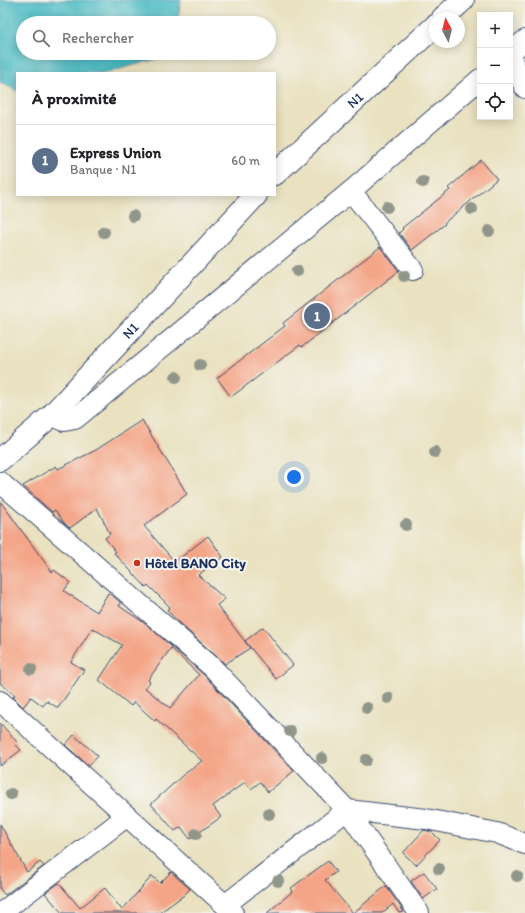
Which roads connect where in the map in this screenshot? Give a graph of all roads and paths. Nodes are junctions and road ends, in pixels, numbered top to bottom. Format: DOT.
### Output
graph roads {
  1 [pos="463,0"];
  2 [pos="450,12"];
  3 [pos="429,32"];
  4 [pos="516,49"];
  5 [pos="477,82"];
  6 [pos="525,88"];
  7 [pos="276,173"];
  8 [pos="351,191"];
  9 [pos="255,196"];
  10 [pos="413,270"];
  11 [pos="52,416"];
  12 [pos="0,460"];
  13 [pos="0,482"];
  14 [pos="0,701"];
  15 [pos="347,810"];
  16 [pos="127,816"];
  17 [pos="525,844"];
  18 [pos="229,909"];
  19 [pos="1,913"];
  20 [pos="419,913"];
  1 -- 2 [label="highway"];
  3 -- 7 [label="highway, N1"];
  4 -- 6 [label="street"];
  5 -- 8 [label="street"];
  8 -- 10 [label="street"];
  8 -- 11 [label="street"];
  9 -- 11 [label="highway, N1"];
  11 -- 12 [label="highway, N1"];
  13 -- 15 [label="street"];
  14 -- 16 [label="street"];
  15 -- 17 [label="street"];
  15 -- 18 [label="street"];
  15 -- 20 [label="street"];
  16 -- 18 [label="street"];
  16 -- 19 [label="street"];
}
